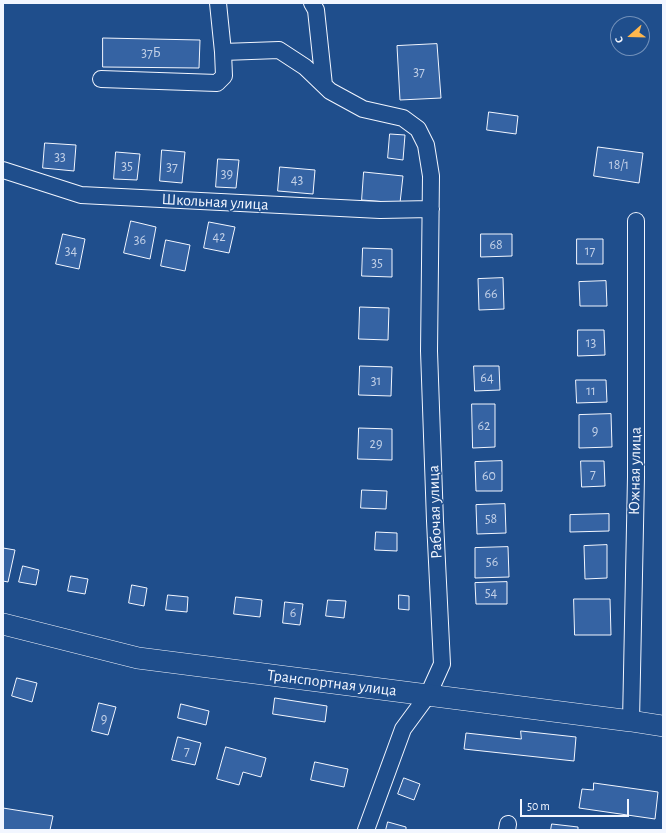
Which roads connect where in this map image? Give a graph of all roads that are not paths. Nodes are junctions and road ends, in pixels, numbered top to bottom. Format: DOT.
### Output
graph roads {
  1 [pos="218,3"];
  2 [pos="312,3"];
  3 [pos="224,52"];
  4 [pos="101,79"];
  5 [pos="324,85"];
  6 [pos="3,170"];
  7 [pos="431,209"];
  8 [pos="636,221"];
  9 [pos="3,624"];
  10 [pos="428,695"];
  11 [pos="631,721"];
  12 [pos="663,726"];
  13 [pos="366,830"];
  1 -- 3 [label="street"];
  2 -- 5 [label="street"];
  3 -- 4 [label="street"];
  3 -- 5 [label="street, Рабочая улица"];
  5 -- 7 [label="street, Рабочая улица"];
  6 -- 7 [label="street, Школьная улица"];
  7 -- 10 [label="street, Рабочая улица"];
  8 -- 11 [label="street, Южная улица"];
  9 -- 10 [label="main road, Транспортная улица"];
  10 -- 11 [label="main road, Транспортная улица"];
  10 -- 13 [label="street, Рабочая улица"];
  11 -- 12 [label="main road, Транспортная улица"];
}
